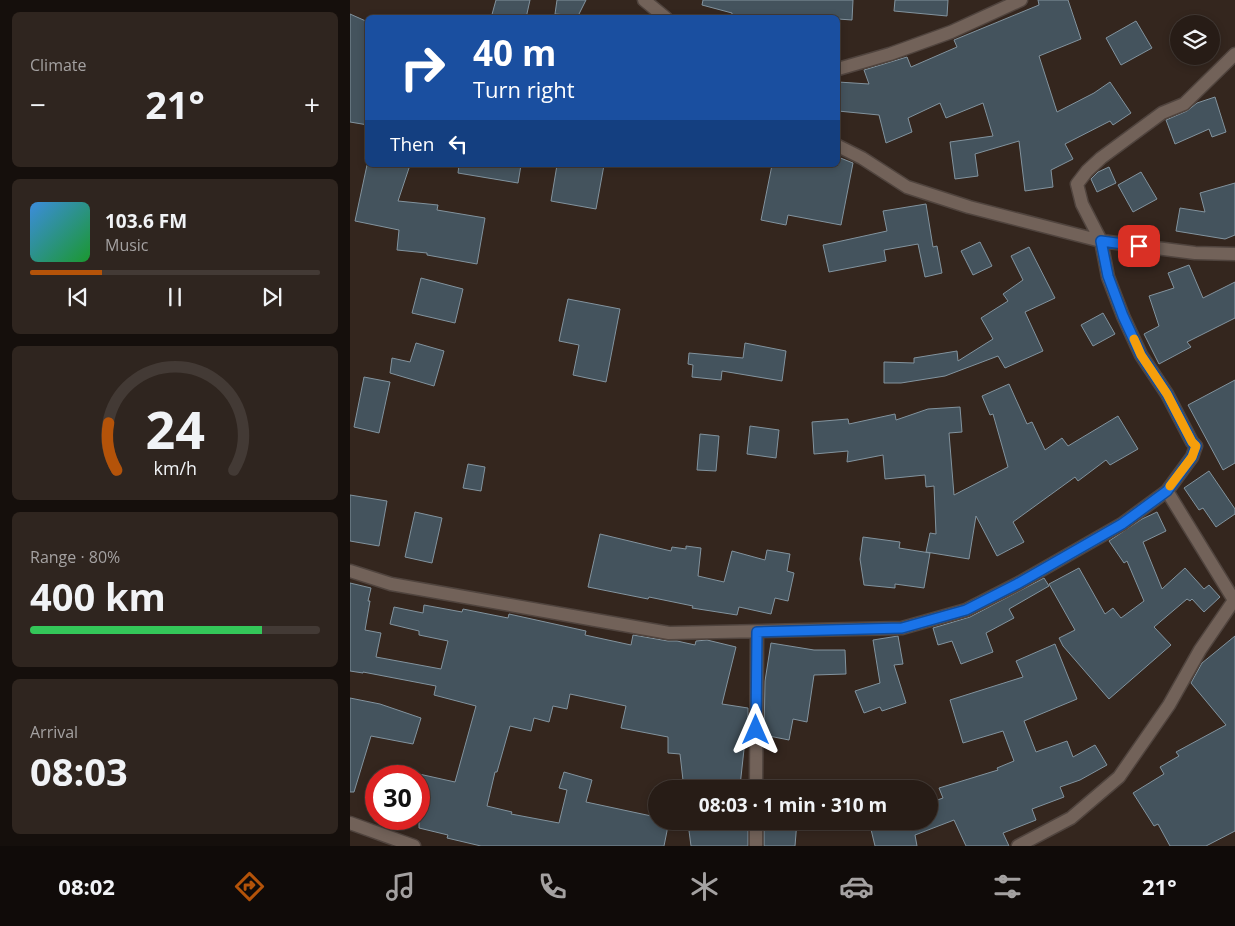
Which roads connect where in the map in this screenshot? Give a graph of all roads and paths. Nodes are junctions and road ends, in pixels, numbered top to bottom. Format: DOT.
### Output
graph roads {
  1 [pos="644,0"];
  2 [pos="1021,0"];
  3 [pos="662,15"];
  4 [pos="1235,54"];
  5 [pos="840,68"];
  6 [pos="840,147"];
  7 [pos="1101,241"];
  8 [pos="1235,254"];
  9 [pos="1167,491"];
  10 [pos="350,571"];
  11 [pos="1235,600"];
  12 [pos="757,632"];
  13 [pos="756,780"];
  14 [pos="350,823"];
  15 [pos="756,830"];
  16 [pos="414,846"];
  17 [pos="756,846"];
  18 [pos="1018,846"];
  1 -- 3 [label="street"];
  2 -- 5 [label="street"];
  4 -- 7 [label="street"];
  6 -- 7 [label="street"];
  7 -- 8 [label="street"];
  7 -- 9 [label="street"];
  9 -- 11 [label="street"];
  9 -- 12 [label="street"];
  10 -- 12 [label="street"];
  11 -- 18 [label="street"];
  12 -- 13 [label="street"];
  14 -- 16 [label="street"];
  15 -- 17 [label="street"];
}
